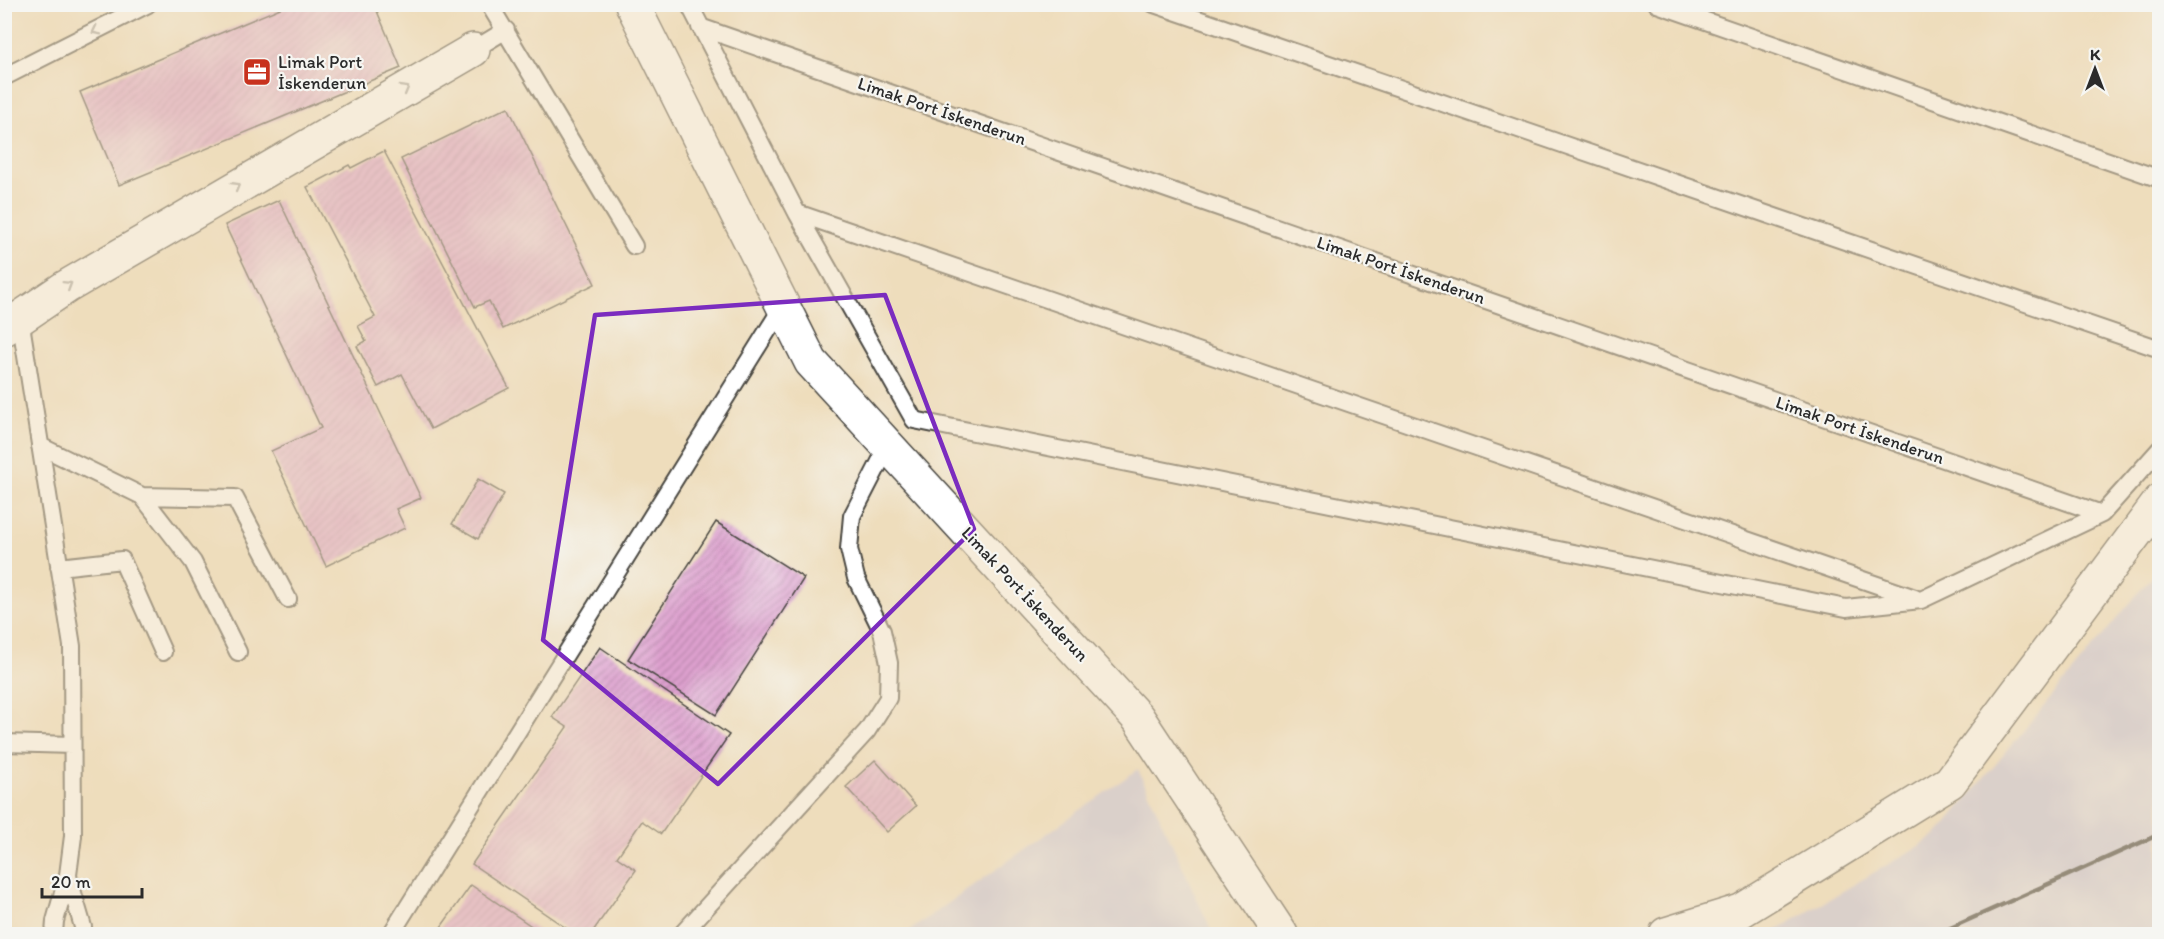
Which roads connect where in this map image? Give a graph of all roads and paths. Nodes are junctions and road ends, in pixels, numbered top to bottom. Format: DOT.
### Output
graph roads {
  1 [pos="148,4"];
  2 [pos="489,4"];
  3 [pos="632,4"];
  4 [pos="689,4"];
  5 [pos="1154,4"];
  6 [pos="1657,4"];
  7 [pos="700,27"];
  8 [pos="506,30"];
  9 [pos="473,50"];
  10 [pos="4,77"];
  11 [pos="2160,179"];
  12 [pos="797,213"];
  13 [pos="634,246"];
  14 [pos="783,306"];
  15 [pos="12,324"];
  16 [pos="2160,349"];
  17 [pos="40,446"];
  18 [pos="888,446"];
  19 [pos="2160,448"];
  20 [pos="142,496"];
  21 [pos="2160,501"];
  22 [pos="2102,514"];
  23 [pos="59,567"];
  24 [pos="288,599"];
  25 [pos="1921,600"];
  26 [pos="163,652"];
  27 [pos="238,652"];
  28 [pos="4,743"];
  29 [pos="72,745"];
  30 [pos="68,875"];
  31 [pos="54,934"];
  32 [pos="83,934"];
  33 [pos="391,934"];
  34 [pos="682,934"];
  35 [pos="1281,934"];
  36 [pos="1666,934"];
  1 -- 10 [label="lane, one-way"];
  2 -- 8 [label="lane"];
  3 -- 14 [label="street, Limak Port İskenderun"];
  4 -- 7 [label="lane"];
  5 -- 16 [label="lane"];
  6 -- 11 [label="lane"];
  7 -- 12 [label="lane"];
  7 -- 22 [label="lane, Limak Port İskenderun"];
  8 -- 9 [label="lane"];
  8 -- 13 [label="lane"];
  15 -- 9 [label="street, one-way"];
  12 -- 25 [label="lane"];
  12 -- 25 [label="lane"];
  14 -- 18 [label="street, Limak Port İskenderun"];
  14 -- 33 [label="lane"];
  15 -- 17 [label="lane"];
  17 -- 20 [label="lane"];
  17 -- 23 [label="lane"];
  18 -- 34 [label="lane"];
  18 -- 35 [label="street, Limak Port İskenderun"];
  19 -- 22 [label="lane"];
  20 -- 24 [label="lane"];
  20 -- 27 [label="lane"];
  21 -- 36 [label="street"];
  22 -- 25 [label="lane"];
  23 -- 26 [label="lane"];
  23 -- 29 [label="lane"];
  28 -- 29 [label="lane"];
  29 -- 30 [label="lane"];
  30 -- 31 [label="lane"];
  30 -- 32 [label="lane"];
}
